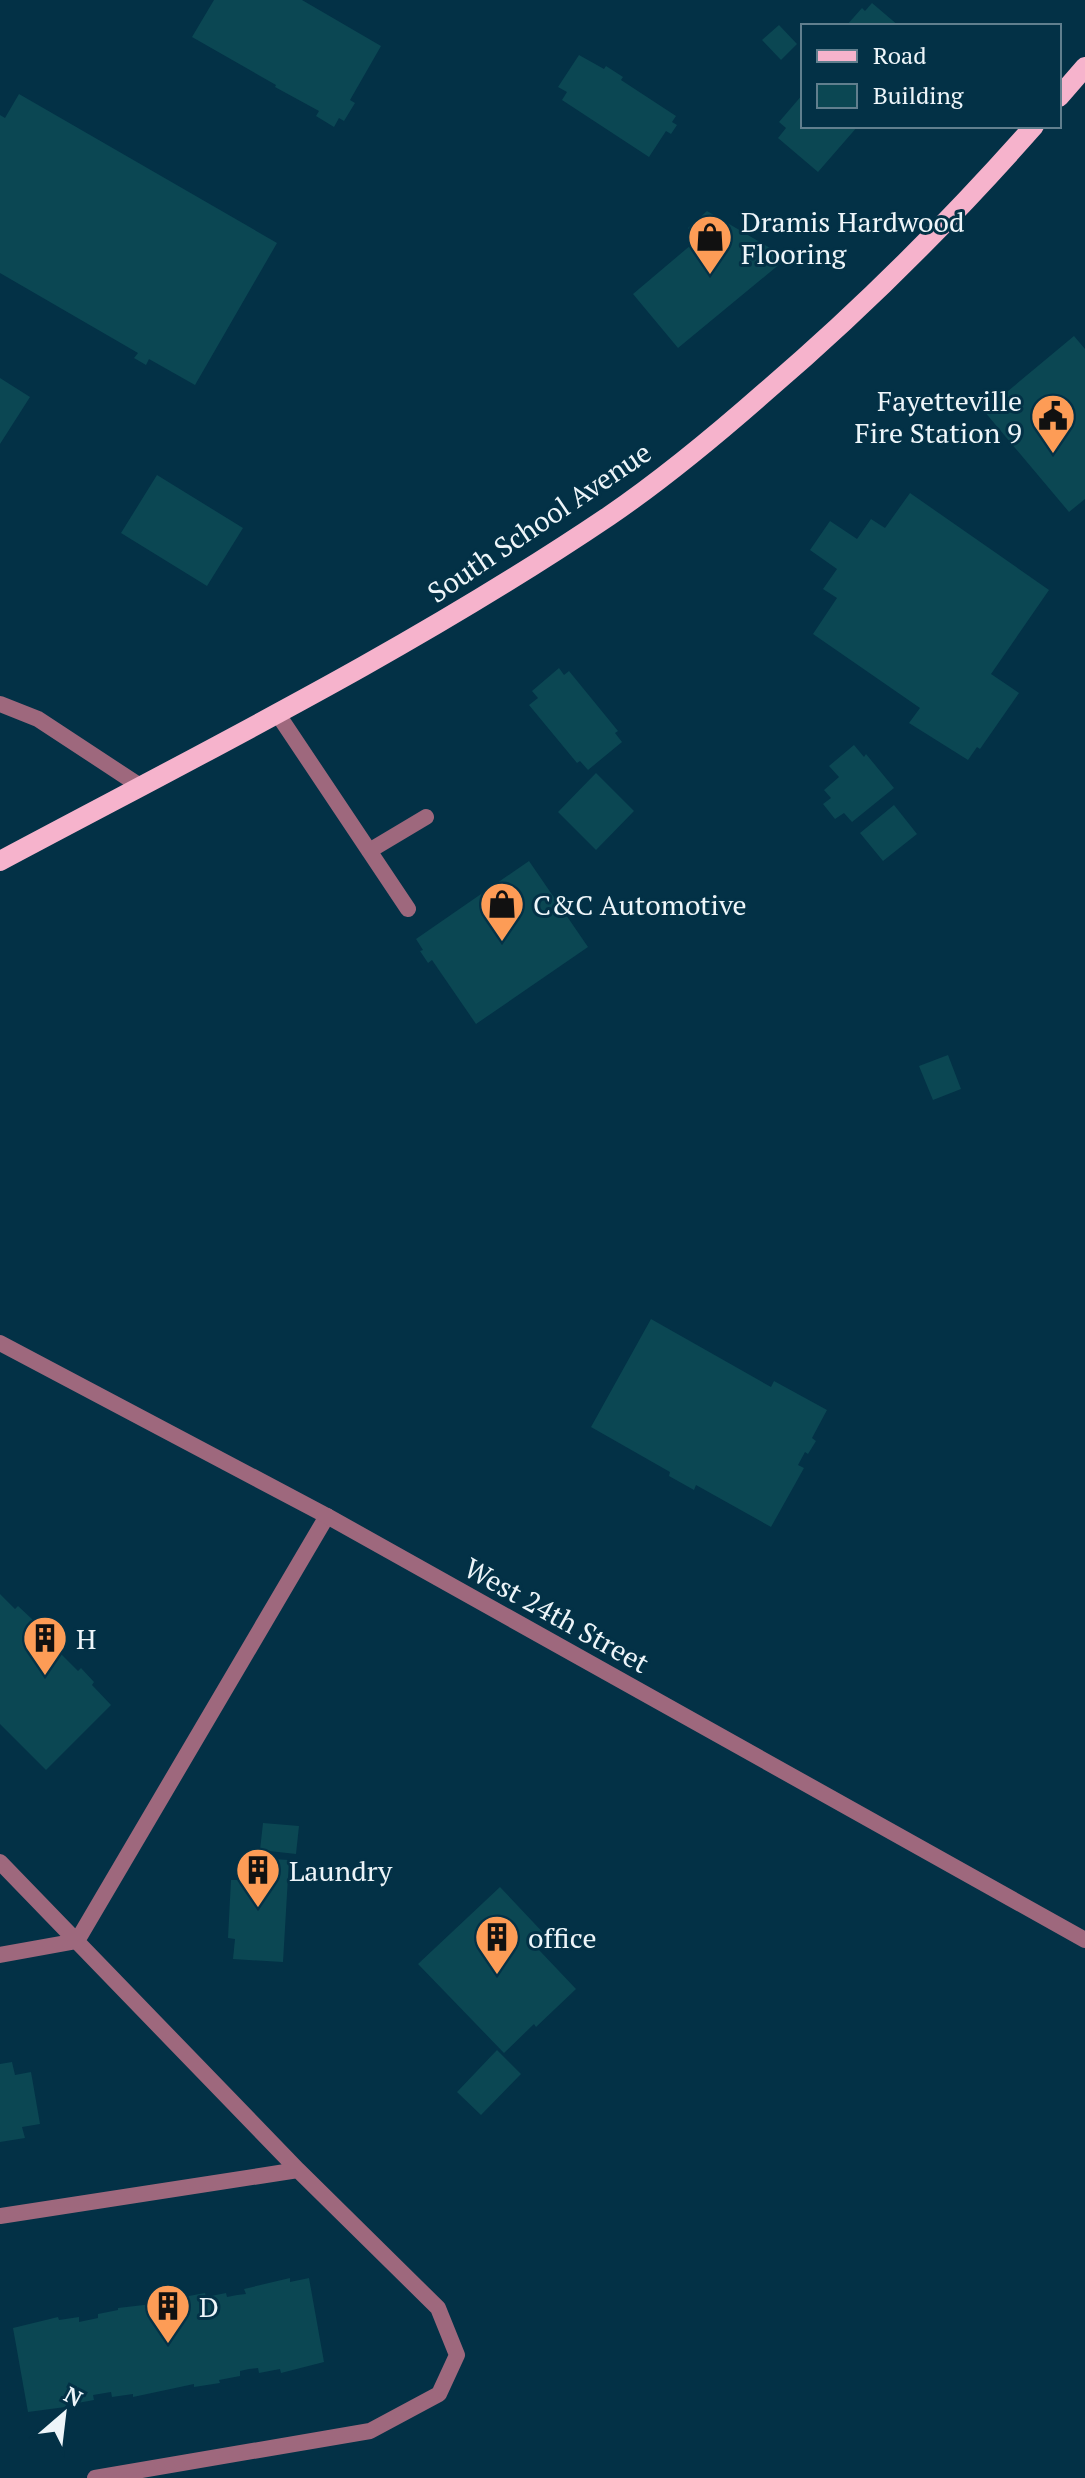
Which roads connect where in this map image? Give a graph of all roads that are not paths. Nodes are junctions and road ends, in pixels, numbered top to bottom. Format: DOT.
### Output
graph roads {
  1 [pos="1085,67"];
  2 [pos="1061,95"];
  3 [pos="1032,128"];
  4 [pos="0,704"];
  5 [pos="277,713"];
  6 [pos="140,786"];
  7 [pos="426,817"];
  8 [pos="369,851"];
  9 [pos="0,861"];
  10 [pos="408,909"];
  11 [pos="0,1343"];
  12 [pos="327,1516"];
  13 [pos="0,1862"];
  14 [pos="1085,1940"];
  15 [pos="77,1941"];
  16 [pos="0,1955"];
  17 [pos="298,2170"];
  18 [pos="0,2216"];
  19 [pos="95,2478"];
  1 -- 2 [label="main road"];
  3 -- 5 [label="main road, South School Avenue"];
  4 -- 6 [label="street"];
  5 -- 6 [label="main road, South School Avenue"];
  5 -- 8 [label="street"];
  6 -- 9 [label="main road, South School Avenue"];
  7 -- 8 [label="street"];
  8 -- 10 [label="street"];
  11 -- 12 [label="street, West 24th Street"];
  12 -- 14 [label="street, West 24th Street"];
  12 -- 15 [label="street"];
  13 -- 15 [label="street"];
  15 -- 16 [label="street"];
  15 -- 17 [label="street"];
  17 -- 18 [label="street"];
  17 -- 19 [label="street"];
}
